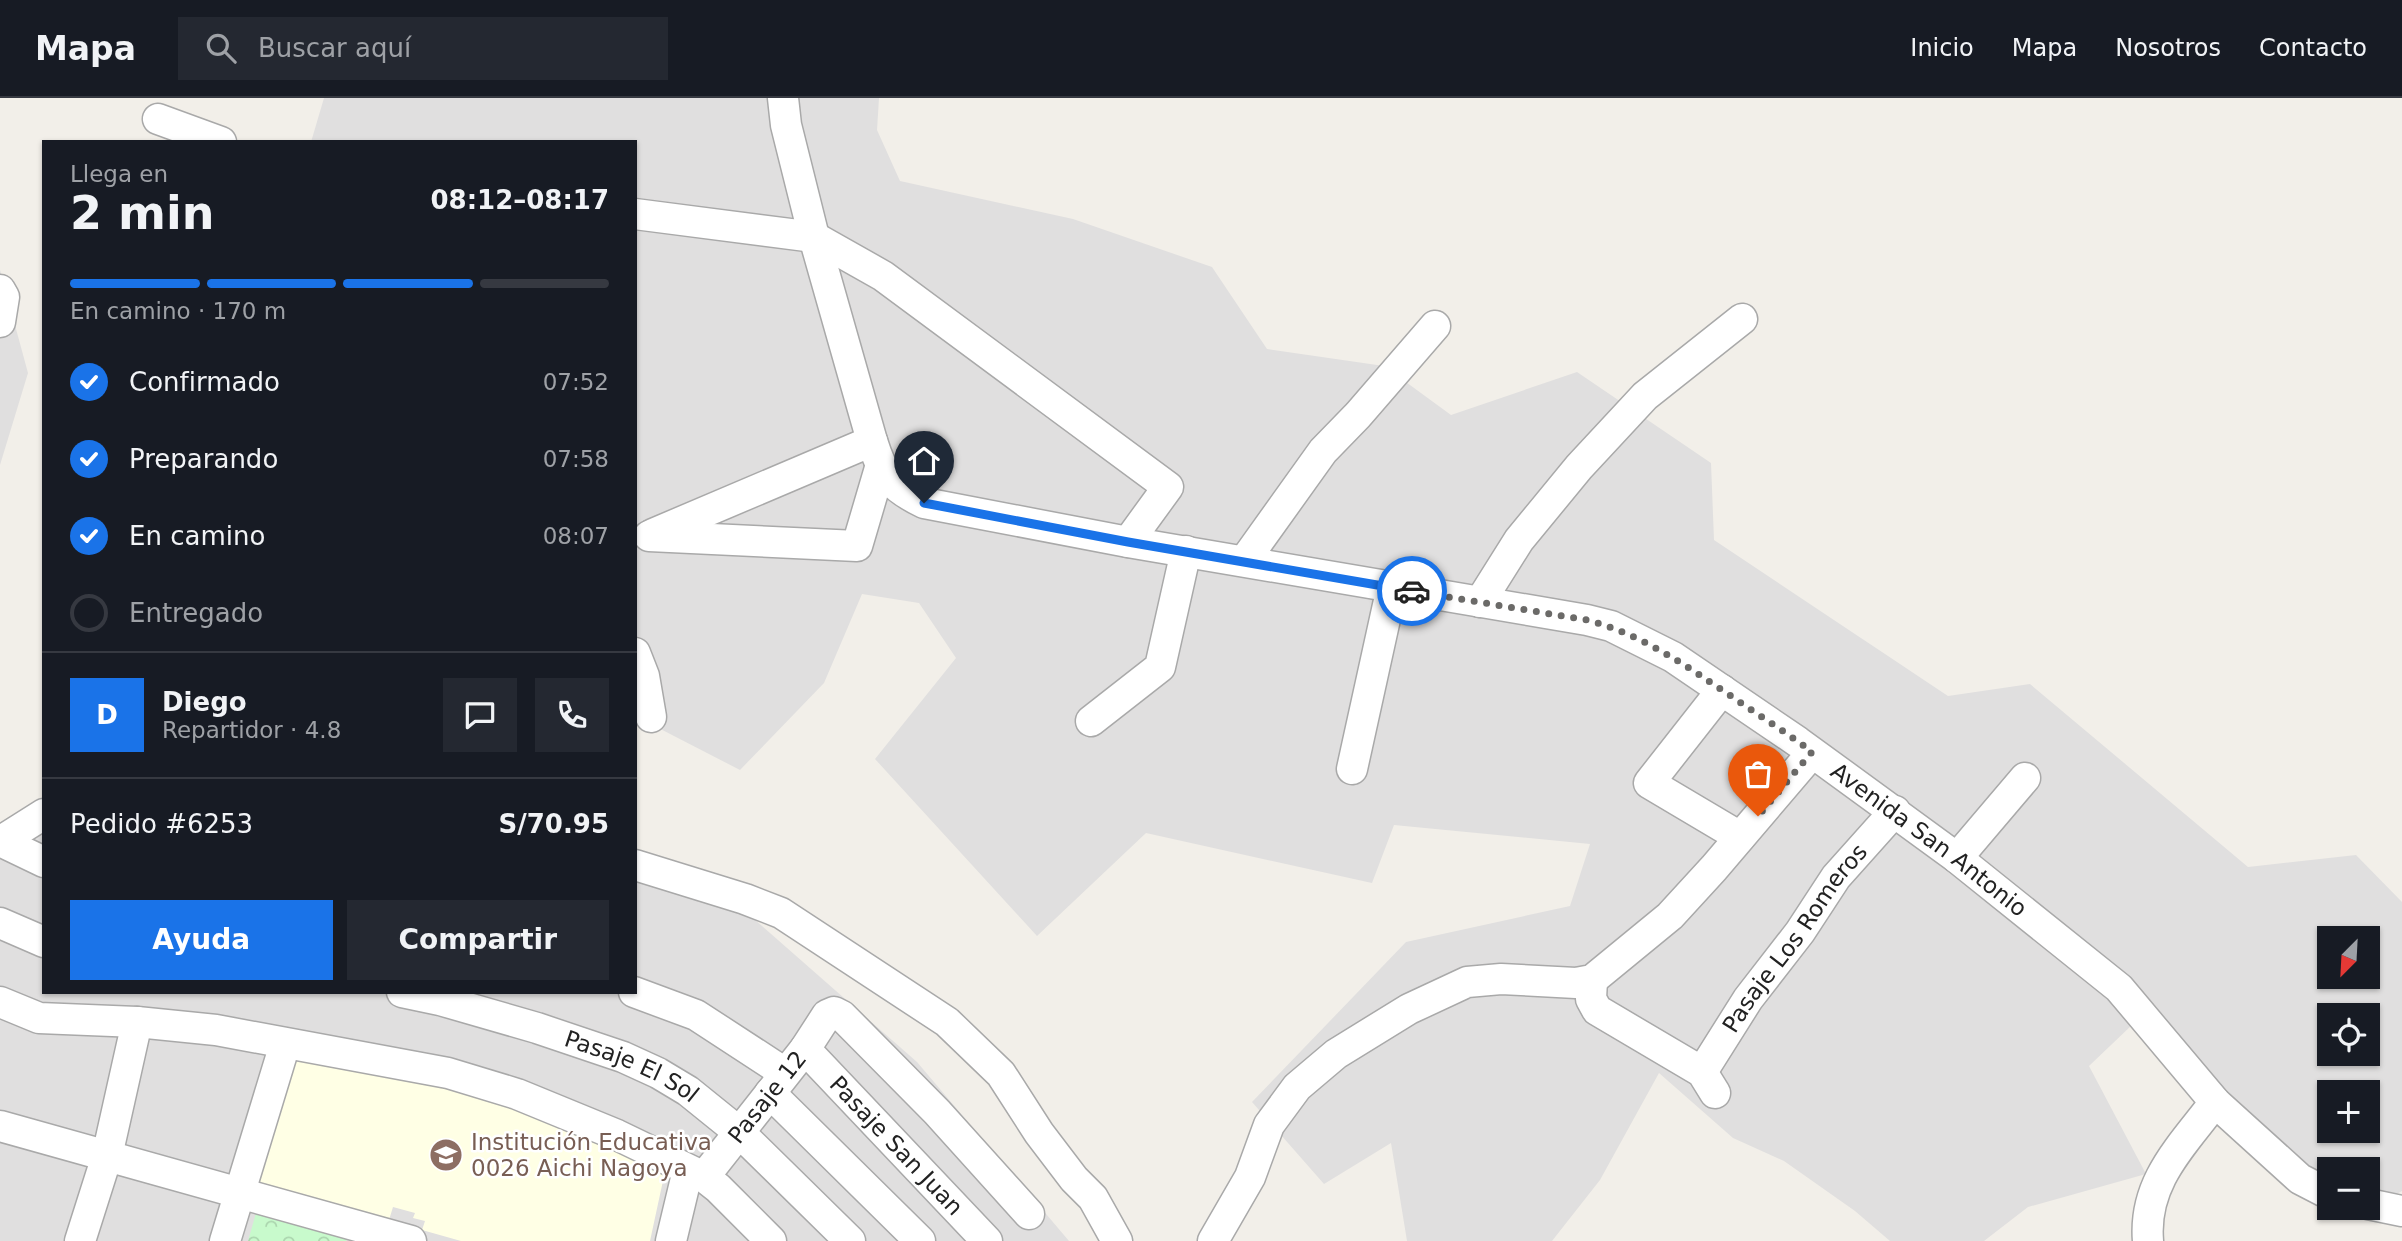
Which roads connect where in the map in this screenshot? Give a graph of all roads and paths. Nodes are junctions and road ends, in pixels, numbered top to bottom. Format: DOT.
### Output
graph roads {
  1 [pos="783,98"];
  2 [pos="158,119"];
  3 [pos="216,140"];
  4 [pos="637,214"];
  5 [pos="814,237"];
  6 [pos="0,290"];
  7 [pos="1742,319"];
  8 [pos="0,322"];
  9 [pos="1436,326"];
  10 [pos="876,455"];
  11 [pos="642,539"];
  12 [pos="1128,542"];
  13 [pos="1186,551"];
  14 [pos="1245,560"];
  15 [pos="1392,587"];
  16 [pos="1480,602"];
  17 [pos="637,658"];
  18 [pos="1722,690"];
  19 [pos="651,717"];
  20 [pos="1091,721"];
  21 [pos="1812,752"];
  22 [pos="1352,769"];
  23 [pos="2025,778"];
  24 [pos="1895,811"];
  25 [pos="42,815"];
  26 [pos="1740,837"];
  27 [pos="0,841"];
  28 [pos="1957,858"];
  29 [pos="42,861"];
  30 [pos="637,866"];
  31 [pos="0,923"];
  32 [pos="42,941"];
  33 [pos="1592,980"];
  34 [pos="637,993"];
  35 [pos="412,994"];
  36 [pos="0,1002"];
  37 [pos="137,1023"];
  38 [pos="285,1044"];
  39 [pos="804,1049"];
  40 [pos="778,1083"];
  41 [pos="2215,1102"];
  42 [pos="0,1126"];
  43 [pos="740,1133"];
  44 [pos="107,1156"];
  45 [pos="696,1174"];
  46 [pos="2317,1188"];
  47 [pos="238,1192"];
  48 [pos="2380,1206"];
  49 [pos="2402,1211"];
  50 [pos="1030,1214"];
  51 [pos="371,1236"];
  52 [pos="80,1241"];
  53 [pos="225,1241"];
  54 [pos="411,1241"];
  55 [pos="671,1241"];
  56 [pos="771,1241"];
  57 [pos="850,1241"];
  58 [pos="920,1241"];
  59 [pos="987,1241"];
  60 [pos="1117,1241"];
  61 [pos="1213,1241"];
  62 [pos="2148,1241"];
  1 -- 5 [label="street"];
  2 -- 3 [label="street"];
  4 -- 5 [label="street"];
  5 -- 10 [label="street"];
  5 -- 12 [label="street"];
  6 -- 8 [label="street"];
  7 -- 16 [label="street"];
  9 -- 14 [label="street"];
  10 -- 11 [label="street"];
  10 -- 11 [label="street"];
  10 -- 12 [label="street, Avenida San Antonio"];
  12 -- 13 [label="street, Avenida San Antonio"];
  13 -- 14 [label="street, Avenida San Antonio"];
  13 -- 20 [label="street"];
  14 -- 15 [label="street, Avenida San Antonio"];
  15 -- 16 [label="street, Avenida San Antonio"];
  15 -- 22 [label="street"];
  16 -- 18 [label="street, Avenida San Antonio"];
  17 -- 19 [label="street"];
  18 -- 21 [label="street, Avenida San Antonio"];
  18 -- 26 [label="street"];
  21 -- 24 [label="street, Avenida San Antonio"];
  21 -- 26 [label="street"];
  23 -- 28 [label="street"];
  24 -- 28 [label="street, Avenida San Antonio"];
  24 -- 33 [label="street, Pasaje Los Romeros"];
  25 -- 27 [label="street"];
  26 -- 33 [label="street"];
  27 -- 29 [label="street"];
  28 -- 41 [label="street, Avenida San Antonio"];
  30 -- 60 [label="street"];
  31 -- 32 [label="street"];
  33 -- 61 [label="street"];
  34 -- 40 [label="street"];
  35 -- 43 [label="street, Pasaje El Sol"];
  36 -- 37 [label="street"];
  37 -- 38 [label="street"];
  37 -- 44 [label="street"];
  38 -- 45 [label="street"];
  38 -- 47 [label="street"];
  39 -- 40 [label="street, Pasaje 12"];
  39 -- 50 [label="street, Pasaje 12"];
  39 -- 59 [label="street, Pasaje San Juan"];
  40 -- 43 [label="street, Pasaje 12"];
  40 -- 58 [label="street"];
  41 -- 46 [label="street, Avenida San Antonio"];
  41 -- 62 [label="street"];
  42 -- 44 [label="street"];
  43 -- 45 [label="street, Pasaje 12"];
  43 -- 57 [label="street, Pasaje El Sol"];
  44 -- 47 [label="street"];
  44 -- 52 [label="street"];
  45 -- 55 [label="street"];
  45 -- 56 [label="street"];
  47 -- 51 [label="street"];
  47 -- 53 [label="street"];
  48 -- 49 [label="street"];
  51 -- 54 [label="street"];
}
